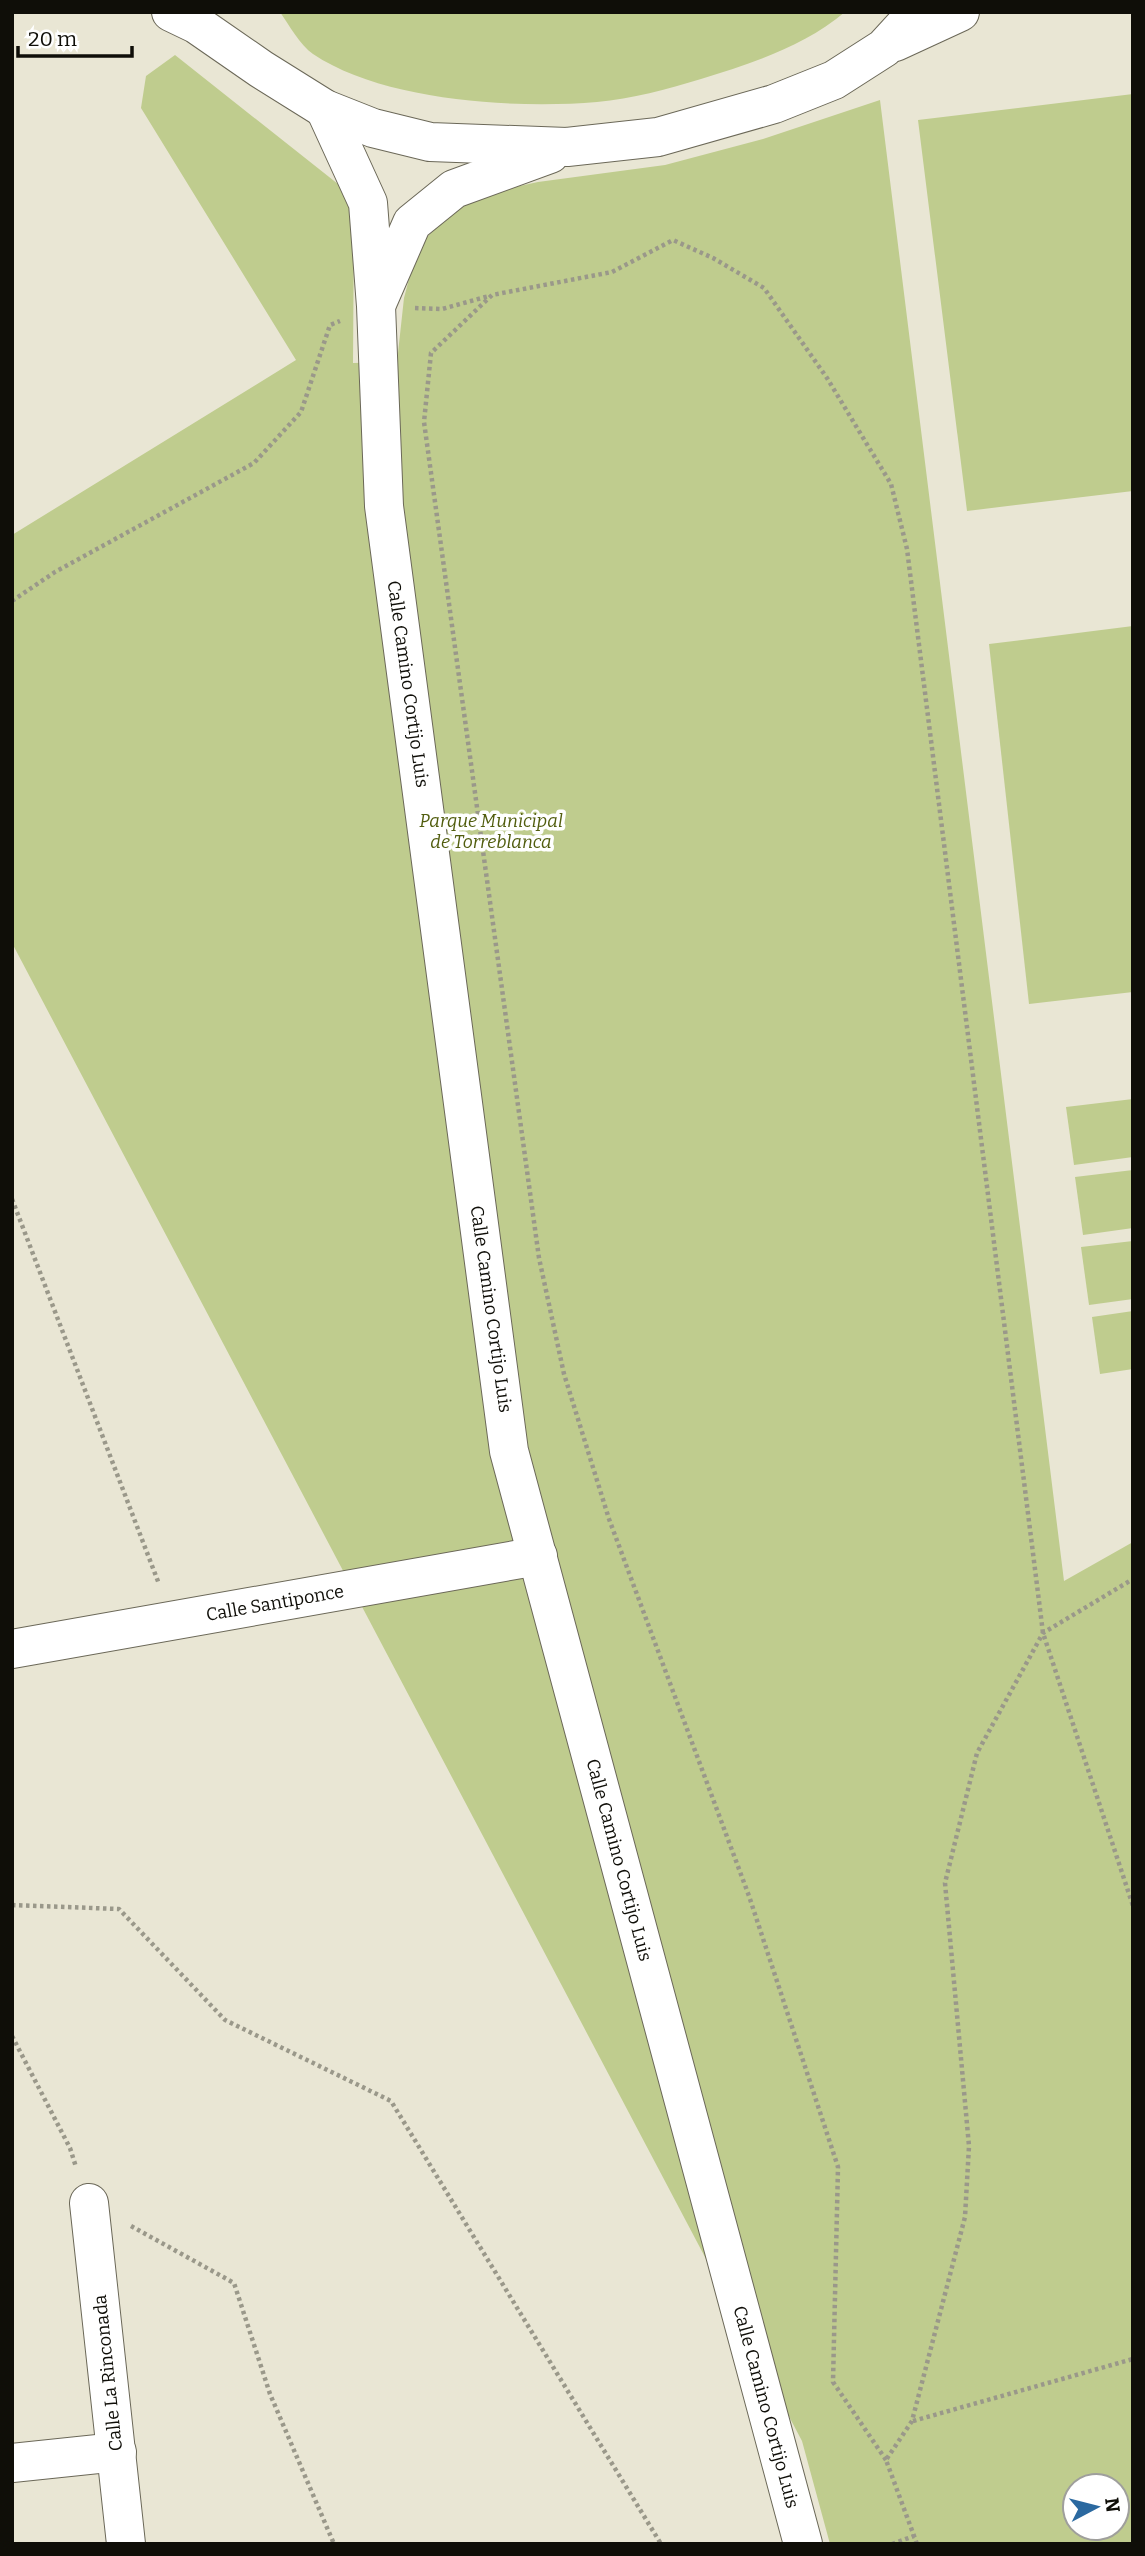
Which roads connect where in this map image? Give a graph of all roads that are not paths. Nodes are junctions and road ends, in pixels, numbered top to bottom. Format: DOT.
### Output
graph roads {
  1 [pos="171,12"];
  2 [pos="228,12"];
  3 [pos="917,12"];
  4 [pos="960,12"];
  5 [pos="884,48"];
  6 [pos="261,69"];
  7 [pos="326,109"];
  8 [pos="567,147"];
  9 [pos="376,306"];
  10 [pos="538,1556"];
  11 [pos="12,1649"];
  12 [pos="89,2203"];
  13 [pos="117,2452"];
  14 [pos="12,2463"];
  15 [pos="126,2544"];
  16 [pos="803,2544"];
  1 -- 6 [label="street"];
  2 -- 6 [label="street"];
  3 -- 5 [label="street"];
  4 -- 5 [label="street"];
  5 -- 8 [label="street"];
  6 -- 7 [label="street"];
  7 -- 8 [label="street"];
  7 -- 9 [label="street"];
  8 -- 9 [label="street, Calle Camino Cortijo Luis"];
  9 -- 10 [label="street, Calle Camino Cortijo Luis"];
  10 -- 11 [label="street, Calle Santiponce"];
  10 -- 16 [label="street, Calle Camino Cortijo Luis"];
  12 -- 13 [label="street, Calle La Rinconada"];
  13 -- 14 [label="street"];
  13 -- 15 [label="street, Calle La Rinconada"];
}
